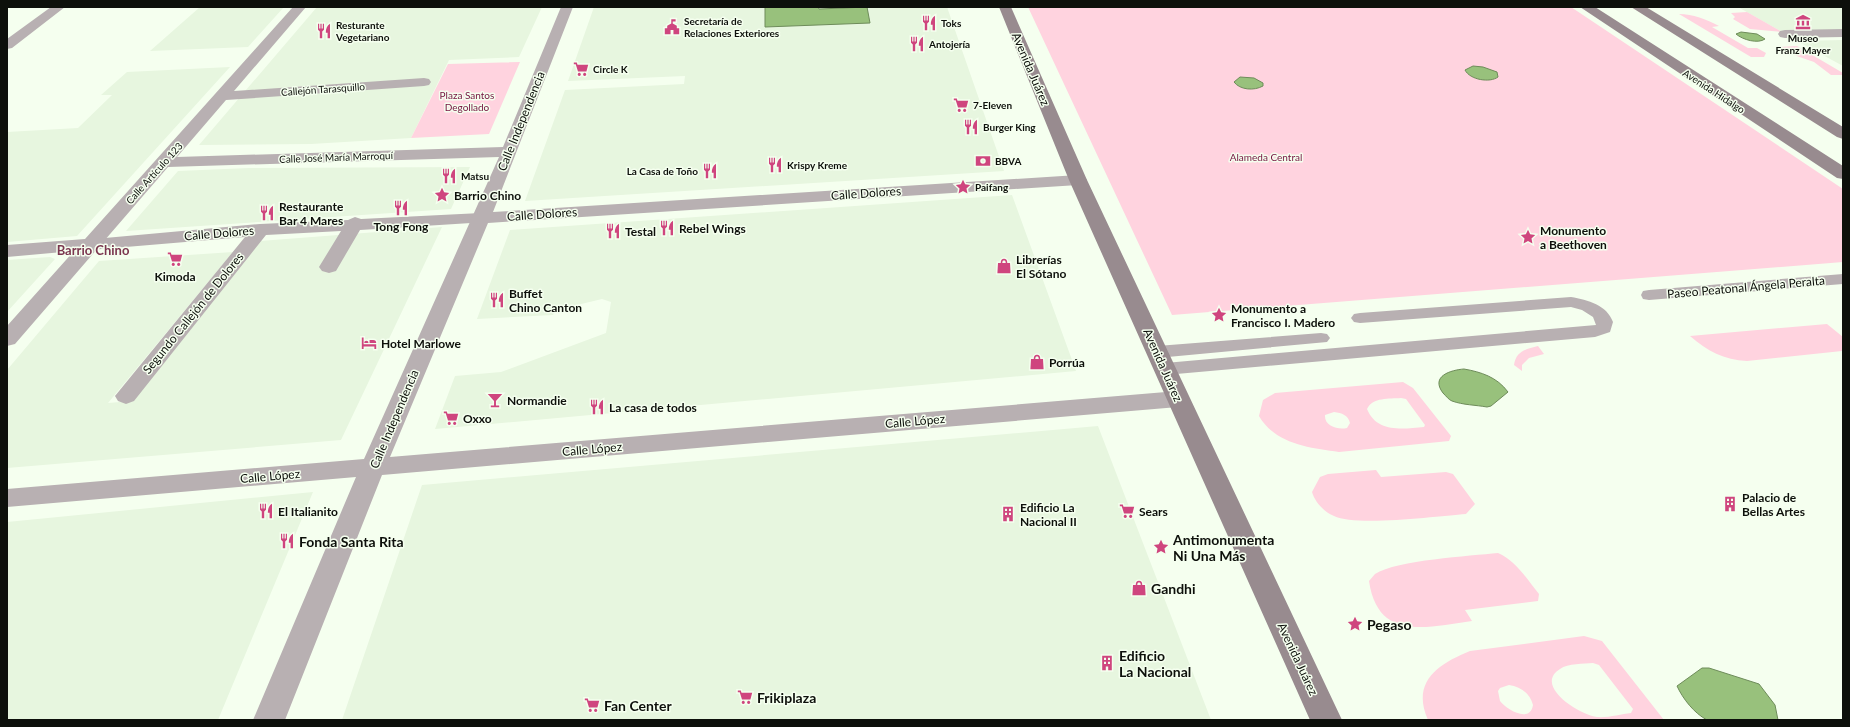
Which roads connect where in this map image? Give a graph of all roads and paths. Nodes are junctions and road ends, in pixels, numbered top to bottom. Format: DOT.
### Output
graph roads {
  1 [pos="60,7"];
  2 [pos="300,7"];
  3 [pos="567,7"];
  4 [pos="1005,7"];
  5 [pos="1586,7"];
  6 [pos="1637,7"];
  7 [pos="1843,33"];
  8 [pos="1785,34"];
  9 [pos="7,45"];
  10 [pos="424,82"];
  11 [pos="222,96"];
  12 [pos="1843,134"];
  13 [pos="509,152"];
  14 [pos="163,162"];
  15 [pos="1843,174"];
  16 [pos="1078,180"];
  17 [pos="482,218"];
  18 [pos="355,224"];
  19 [pos="260,230"];
  20 [pos="90,244"];
  21 [pos="7,251"];
  22 [pos="329,267"];
  23 [pos="1843,279"];
  24 [pos="1650,295"];
  25 [pos="1360,318"];
  26 [pos="1317,333"];
  27 [pos="7,338"];
  28 [pos="1158,354"];
  29 [pos="126,396"];
  30 [pos="1178,399"];
  31 [pos="373,467"];
  32 [pos="7,498"];
  33 [pos="269,720"];
  34 [pos="1326,720"];
  1 -- 9 [label="street"];
  2 -- 11 [label="street, Calle Artículo 123"];
  3 -- 13 [label="street, Calle Independencia"];
  4 -- 16 [label="main road, Avenida Juárez"];
  5 -- 15 [label="main road, Avenida Hidalgo"];
  6 -- 12 [label="main road"];
  7 -- 8 [label="street"];
  10 -- 11 [label="street, Callejón Tarasquillo"];
  11 -- 14 [label="street, Calle Artículo 123"];
  13 -- 14 [label="street, Calle José María Marroquí"];
  13 -- 17 [label="street, Calle Independencia"];
  14 -- 20 [label="street, Calle Artículo 123"];
  16 -- 17 [label="street, Calle Dolores"];
  16 -- 28 [label="main road, Avenida Juárez"];
  17 -- 18 [label="street, Calle Dolores"];
  17 -- 31 [label="street, Calle Independencia"];
  18 -- 19 [label="street, Calle Dolores"];
  18 -- 22 [label="street"];
  19 -- 20 [label="street, Calle Dolores"];
  19 -- 29 [label="street, Segundo Callejón de Dolores"];
  20 -- 21 [label="street, Calle Dolores"];
  20 -- 27 [label="street, Calle Artículo 123"];
  23 -- 24 [label="lane, Paseo Peatonal Ángela Peralta"];
  25 -- 28 [label="lane"];
  26 -- 28 [label="lane"];
  28 -- 30 [label="main road, Avenida Juárez"];
  30 -- 31 [label="street, Calle López"];
  30 -- 34 [label="main road, Avenida Juárez"];
  31 -- 32 [label="street, Calle López"];
  31 -- 33 [label="street, Calle Independencia"];
}
